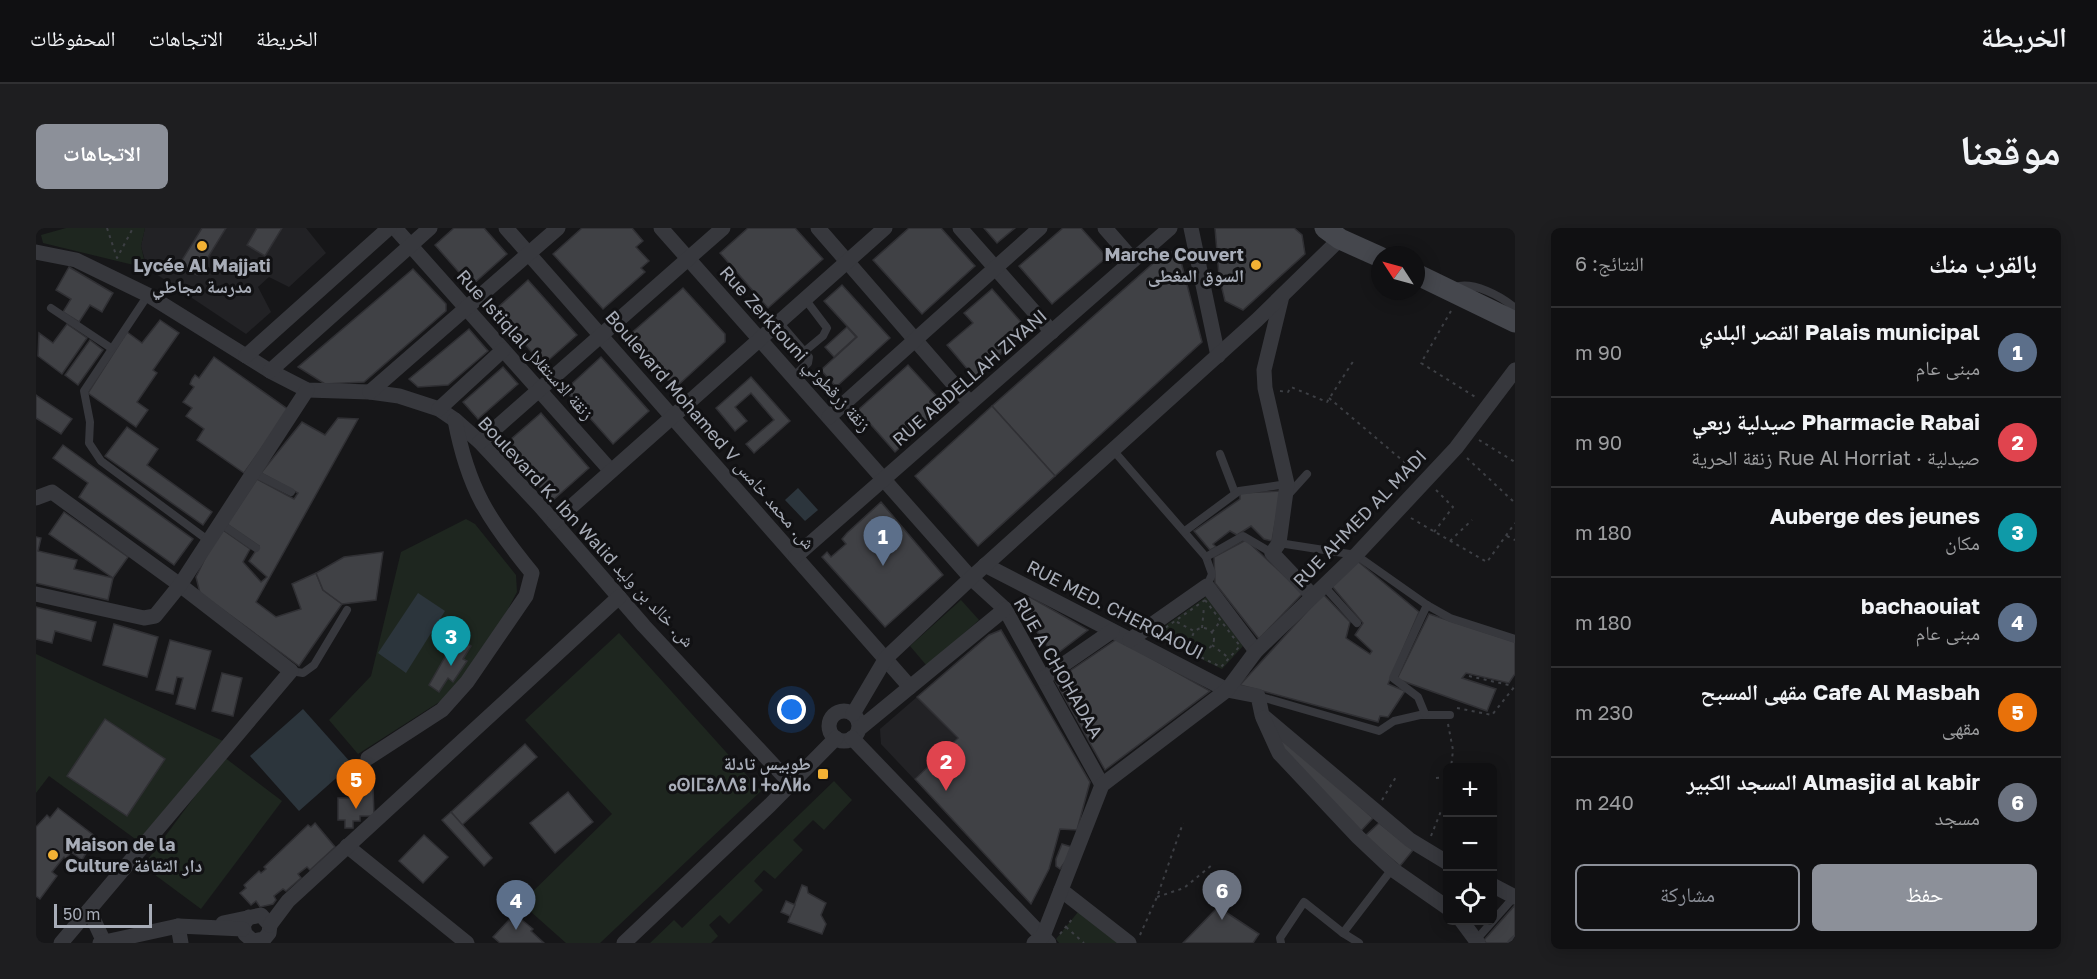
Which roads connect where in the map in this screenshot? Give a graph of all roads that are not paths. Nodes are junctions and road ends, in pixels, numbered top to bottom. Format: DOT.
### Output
graph roads {
  1 [pos="389,228"];
  2 [pos="395,228"];
  3 [pos="430,228"];
  4 [pos="506,228"];
  5 [pos="558,228"];
  6 [pos="661,228"];
  7 [pos="723,228"];
  8 [pos="818,228"];
  9 [pos="885,228"];
  10 [pos="960,228"];
  11 [pos="1040,228"];
  12 [pos="1105,228"];
  13 [pos="1170,228"];
  14 [pos="1191,228"];
  15 [pos="1333,233"];
  16 [pos="410,246"];
  17 [pos="36,252"];
  18 [pos="1371,252"];
  19 [pos="528,254"];
  20 [pos="688,259"];
  21 [pos="1133,260"];
  22 [pos="847,262"];
  23 [pos="995,268"];
  24 [pos="1425,278"];
  25 [pos="1454,292"];
  26 [pos="148,295"];
  27 [pos="1282,296"];
  28 [pos="805,299"];
  29 [pos="51,308"];
  30 [pos="465,308"];
  31 [pos="1515,308"];
  32 [pos="778,322"];
  33 [pos="1515,322"];
  34 [pos="1052,332"];
  35 [pos="601,336"];
  36 [pos="759,339"];
  37 [pos="915,340"];
  38 [pos="111,348"];
  39 [pos="503,350"];
  40 [pos="805,351"];
  41 [pos="246,356"];
  42 [pos="1218,356"];
  43 [pos="1515,370"];
  44 [pos="270,371"];
  45 [pos="793,377"];
  46 [pos="308,390"];
  47 [pos="539,390"];
  48 [pos="369,392"];
  49 [pos="970,403"];
  50 [pos="439,409"];
  51 [pos="672,417"];
  52 [pos="829,417"];
  53 [pos="455,420"];
  54 [pos="480,442"];
  55 [pos="1113,450"];
  56 [pos="1220,454"];
  57 [pos="611,471"];
  58 [pos="254,473"];
  59 [pos="1307,474"];
  60 [pos="884,479"];
  61 [pos="1287,490"];
  62 [pos="291,492"];
  63 [pos="1235,493"];
  64 [pos="36,498"];
  65 [pos="554,522"];
  66 [pos="220,523"];
  67 [pos="1185,531"];
  68 [pos="209,541"];
  69 [pos="256,548"];
  70 [pos="1276,548"];
  71 [pos="1356,555"];
  72 [pos="796,556"];
  73 [pos="1206,557"];
  74 [pos="985,565"];
  75 [pos="971,578"];
  76 [pos="180,585"];
  77 [pos="1318,590"];
  78 [pos="1206,593"];
  79 [pos="36,594"];
  80 [pos="619,597"];
  81 [pos="1427,605"];
  82 [pos="1005,609"];
  83 [pos="347,610"];
  84 [pos="1358,623"];
  85 [pos="1112,631"];
  86 [pos="1515,639"];
  87 [pos="1130,640"];
  88 [pos="1256,651"];
  89 [pos="886,658"];
  90 [pos="291,671"];
  91 [pos="1044,678"];
  92 [pos="910,687"];
  93 [pos="1227,690"];
  94 [pos="1258,696"];
  95 [pos="853,714"];
  96 [pos="1425,714"];
  97 [pos="1262,715"];
  98 [pos="1450,715"];
  99 [pos="855,734"];
  100 [pos="836,738"];
  101 [pos="368,758"];
  102 [pos="791,784"];
  103 [pos="1102,786"];
  104 [pos="347,846"];
  105 [pos="1443,860"];
  106 [pos="1392,869"];
  107 [pos="1497,889"];
  108 [pos="1061,890"];
  109 [pos="1515,897"];
  110 [pos="1443,905"];
  111 [pos="89,910"];
  112 [pos="1464,925"];
  113 [pos="178,926"];
  114 [pos="1343,933"];
  115 [pos="258,934"];
  116 [pos="1515,939"];
  117 [pos="1045,940"];
  118 [pos="102,942"];
  119 [pos="1477,942"];
  120 [pos="61,943"];
  121 [pos="182,943"];
  122 [pos="467,943"];
  123 [pos="624,943"];
  124 [pos="1130,943"];
  125 [pos="1281,943"];
  126 [pos="1359,943"];
  127 [pos="1511,943"];
  1 -- 41 [label="street"];
  2 -- 16 [label="street, Rue Istiqlal زنقة الاستقلال"];
  3 -- 16 [label="street"];
  4 -- 19 [label="street, Boulevard Mohamed V ش. محمد خامس"];
  5 -- 19 [label="street"];
  6 -- 20 [label="street, Rue Zerktouni زنقة زرقطوني"];
  7 -- 20 [label="street"];
  8 -- 22 [label="street"];
  9 -- 22 [label="street"];
  10 -- 23 [label="street"];
  11 -- 23 [label="street"];
  12 -- 21 [label="street"];
  13 -- 21 [label="street, RUE ABDELLAH ZIYANI"];
  14 -- 42 [label="street"];
  15 -- 18 [label="main road"];
  15 -- 27 [label="street"];
  16 -- 30 [label="street, Rue Istiqlal زنقة الاستقلال"];
  16 -- 44 [label="street"];
  17 -- 26 [label="street"];
  19 -- 30 [label="street"];
  19 -- 35 [label="street, Boulevard Mohamed V ش. محمد خامس"];
  20 -- 35 [label="street"];
  20 -- 36 [label="street, Rue Zerktouni زنقة زرقطوني"];
  21 -- 34 [label="street, RUE ABDELLAH ZIYANI"];
  22 -- 28 [label="street"];
  22 -- 37 [label="street"];
  23 -- 34 [label="street"];
  23 -- 37 [label="street"];
  24 -- 25 [label="main road"];
  25 -- 31 [label="lane"];
  25 -- 33 [label="main road"];
  26 -- 38 [label="lane"];
  26 -- 41 [label="street"];
  27 -- 42 [label="street"];
  27 -- 61 [label="street"];
  28 -- 32 [label="street"];
  28 -- 40 [label="lane"];
  29 -- 38 [label="lane"];
  30 -- 39 [label="street, Rue Istiqlal زنقة الاستقلال"];
  30 -- 48 [label="street"];
  32 -- 36 [label="street"];
  32 -- 40 [label="lane"];
  34 -- 49 [label="street, RUE ABDELLAH ZIYANI"];
  35 -- 47 [label="street"];
  35 -- 51 [label="street, Boulevard Mohamed V ش. محمد خامس"];
  36 -- 45 [label="street, Rue Zerktouni زنقة زرقطوني"];
  36 -- 51 [label="street"];
  37 -- 49 [label="street"];
  37 -- 52 [label="street"];
  38 -- 68 [label="lane"];
  39 -- 47 [label="street, Rue Istiqlal زنقة الاستقلال"];
  39 -- 50 [label="street"];
  40 -- 45 [label="lane"];
  41 -- 44 [label="street"];
  42 -- 55 [label="street"];
  43 -- 71 [label="street, RUE AHMED AL MADI"];
  44 -- 46 [label="street"];
  45 -- 52 [label="street, Rue Zerktouni زنقة زرقطوني"];
  46 -- 48 [label="street, Boulevard K. Ibn Walid ش. خالد بن وليد"];
  46 -- 58 [label="street"];
  47 -- 54 [label="street"];
  47 -- 57 [label="street, Rue Istiqlal زنقة الاستقلال"];
  48 -- 50 [label="street, Boulevard K. Ibn Walid ش. خالد بن وليد"];
  49 -- 60 [label="street, RUE ABDELLAH ZIYANI"];
  50 -- 53 [label="street, Boulevard K. Ibn Walid ش. خالد بن وليد"];
  51 -- 57 [label="street"];
  51 -- 72 [label="street, Boulevard Mohamed V ش. محمد خامس"];
  52 -- 60 [label="street, Rue Zerktouni زنقة زرقطوني"];
  53 -- 54 [label="street, Boulevard K. Ibn Walid ش. خالد بن وليد"];
  53 -- 101 [label="street"];
  54 -- 65 [label="street, Boulevard K. Ibn Walid ش. خالد بن وليد"];
  55 -- 67 [label="lane"];
  55 -- 74 [label="street"];
  56 -- 63 [label="lane"];
  57 -- 65 [label="street"];
  58 -- 62 [label="lane"];
  58 -- 66 [label="street"];
  59 -- 61 [label="lane"];
  60 -- 72 [label="street, RUE ABDELLAH ZIYANI"];
  60 -- 75 [label="street, Rue Zerktouni زنقة زرقطوني"];
  61 -- 63 [label="lane"];
  61 -- 70 [label="street"];
  63 -- 67 [label="lane"];
  64 -- 76 [label="street"];
  65 -- 80 [label="street, Boulevard K. Ibn Walid ش. خالد بن وليد"];
  66 -- 68 [label="street"];
  66 -- 69 [label="lane"];
  67 -- 73 [label="lane"];
  68 -- 76 [label="street"];
  70 -- 71 [label="lane"];
  70 -- 73 [label="lane"];
  70 -- 77 [label="street"];
  71 -- 77 [label="street, RUE AHMED AL MADI"];
  71 -- 81 [label="lane"];
  72 -- 89 [label="street, Boulevard Mohamed V ش. محمد خامس"];
  73 -- 78 [label="lane"];
  74 -- 75 [label="street"];
  74 -- 85 [label="street, RUE MED. CHERQAOUI"];
  75 -- 82 [label="street, RUE A CHOHADAA"];
  75 -- 89 [label="street"];
  76 -- 79 [label="street"];
  76 -- 90 [label="street"];
  77 -- 84 [label="lane"];
  77 -- 88 [label="street, RUE AHMED AL MADI"];
  78 -- 87 [label="street"];
  78 -- 88 [label="street"];
  80 -- 102 [label="street, Boulevard K. Ibn Walid ش. خالد بن وليد"];
  80 -- 104 [label="street"];
  81 -- 86 [label="lane"];
  81 -- 96 [label="lane"];
  82 -- 91 [label="street, RUE A CHOHADAA"];
  82 -- 92 [label="street"];
  83 -- 90 [label="lane"];
  85 -- 87 [label="street, RUE MED. CHERQAOUI"];
  85 -- 91 [label="street"];
  87 -- 93 [label="street, RUE MED. CHERQAOUI"];
  88 -- 93 [label="street, RUE AHMED AL MADI"];
  89 -- 92 [label="street, Boulevard Mohamed V ش. محمد خامس"];
  89 -- 95 [label="street"];
  90 -- 111 [label="street"];
  91 -- 103 [label="street, RUE A CHOHADAA"];
  92 -- 99 [label="street"];
  93 -- 94 [label="street, RUE MED. CHERQAOUI"];
  93 -- 103 [label="street, RUE AHMED AL MADI"];
  94 -- 96 [label="lane"];
  94 -- 97 [label="street"];
  95 -- 99 [label="street"];
  95 -- 100 [label="street"];
  96 -- 98 [label="lane"];
  97 -- 105 [label="street"];
  97 -- 106 [label="street"];
  99 -- 100 [label="street"];
  99 -- 117 [label="street"];
  100 -- 102 [label="street"];
  102 -- 123 [label="street"];
  103 -- 108 [label="street"];
  104 -- 115 [label="street"];
  104 -- 122 [label="street"];
  106 -- 110 [label="street"];
  106 -- 114 [label="lane"];
  107 -- 109 [label="street"];
  108 -- 117 [label="street"];
  108 -- 124 [label="street"];
  109 -- 119 [label="lane"];
  111 -- 118 [label="street"];
  111 -- 120 [label="street"];
  112 -- 119 [label="street"];
  113 -- 115 [label="street"];
  113 -- 118 [label="street"];
  113 -- 121 [label="street"];
  114 -- 125 [label="lane"];
  114 -- 126 [label="lane"];
  116 -- 127 [label="lane"];
}
